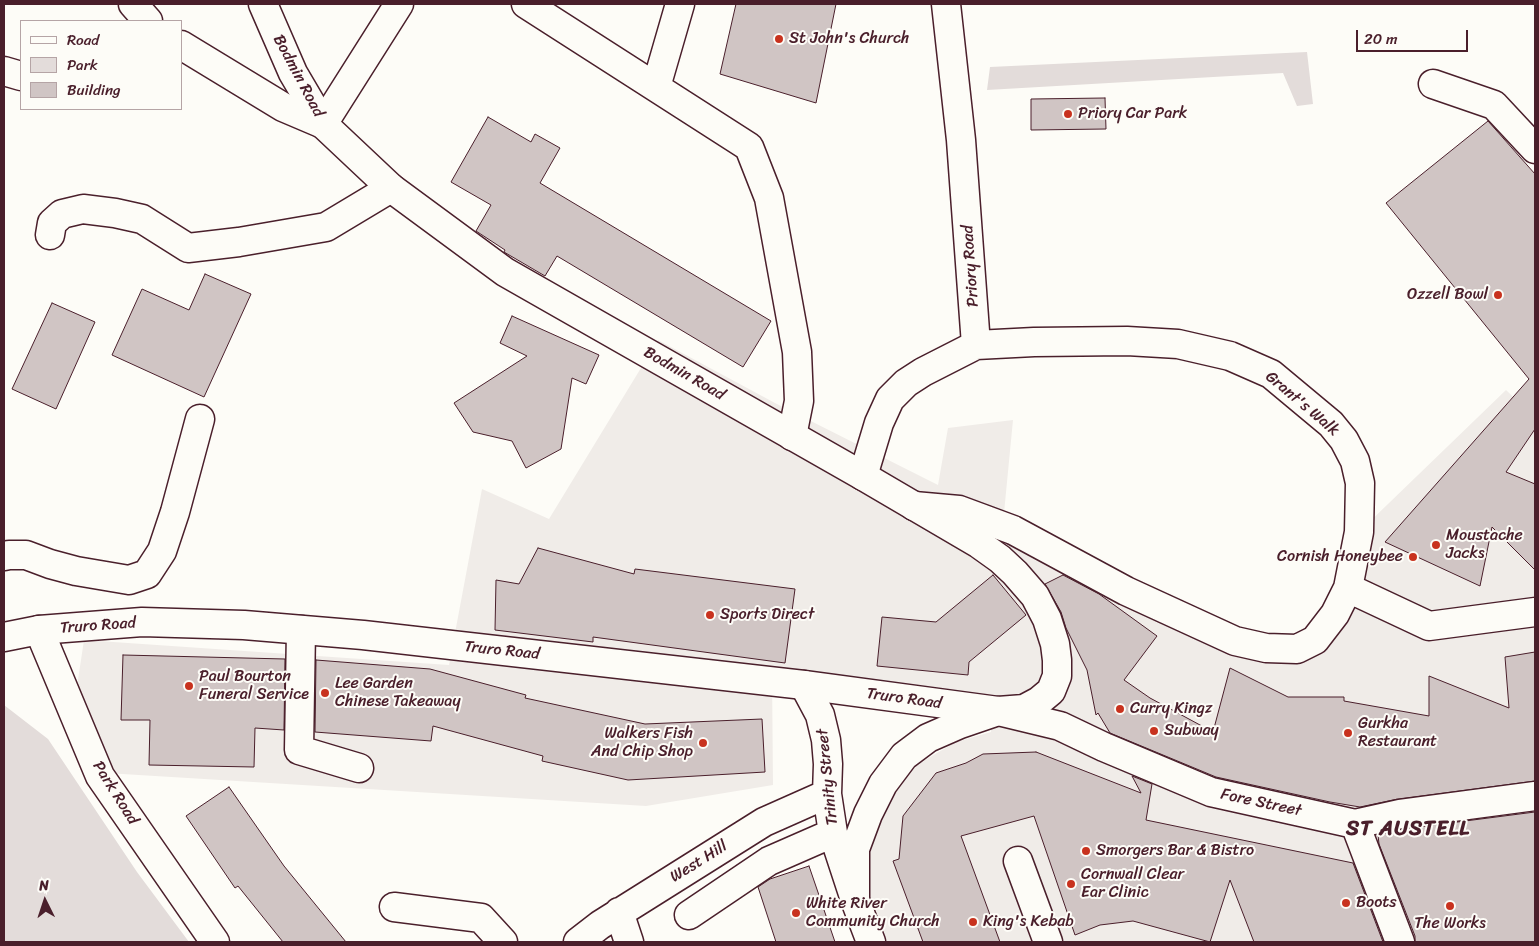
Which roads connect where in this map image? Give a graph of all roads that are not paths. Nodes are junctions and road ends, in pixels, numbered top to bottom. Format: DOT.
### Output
graph roads {
  1 [pos="132,4"];
  2 [pos="263,4"];
  3 [pos="399,4"];
  4 [pos="526,4"];
  5 [pos="680,4"];
  6 [pos="946,4"];
  7 [pos="147,20"];
  8 [pos="182,46"];
  9 [pos="4,71"];
  10 [pos="20,76"];
  11 [pos="1433,84"];
  12 [pos="656,87"];
  13 [pos="323,124"];
  14 [pos="1535,149"];
  15 [pos="391,188"];
  16 [pos="50,235"];
  17 [pos="976,345"];
  18 [pos="200,419"];
  19 [pos="792,436"];
  20 [pos="863,476"];
  21 [pos="914,506"];
  22 [pos="4,556"];
  23 [pos="1348,588"];
  24 [pos="1535,612"];
  25 [pos="39,630"];
  26 [pos="301,630"];
  27 [pos="4,637"];
  28 [pos="804,685"];
  29 [pos="998,712"];
  30 [pos="359,768"];
  31 [pos="827,794"];
  32 [pos="1535,796"];
  33 [pos="1355,824"];
  34 [pos="833,833"];
  35 [pos="1018,862"];
  36 [pos="855,900"];
  37 [pos="394,907"];
  38 [pos="620,912"];
  39 [pos="689,914"];
  40 [pos="215,942"];
  41 [pos="503,942"];
  42 [pos="578,942"];
  43 [pos="629,942"];
  44 [pos="872,942"];
  45 [pos="1048,942"];
  46 [pos="1400,942"];
  1 -- 7 [label="street"];
  2 -- 13 [label="street, Bodmin Road"];
  3 -- 13 [label="street"];
  4 -- 12 [label="street"];
  5 -- 12 [label="street"];
  6 -- 17 [label="street, Priory Road"];
  8 -- 13 [label="street"];
  9 -- 10 [label="street"];
  11 -- 14 [label="street"];
  12 -- 19 [label="street"];
  13 -- 15 [label="street, Bodmin Road"];
  15 -- 16 [label="street"];
  15 -- 19 [label="street, Bodmin Road"];
  17 -- 20 [label="street"];
  17 -- 23 [label="street, Grant's Walk"];
  18 -- 22 [label="street"];
  19 -- 20 [label="street, Bodmin Road"];
  20 -- 21 [label="street, Bodmin Road"];
  21 -- 23 [label="street, Grant's Walk"];
  21 -- 29 [label="street, Bodmin Road"];
  23 -- 24 [label="street"];
  25 -- 26 [label="street, Truro Road"];
  25 -- 27 [label="street, Truro Road"];
  25 -- 40 [label="street, Park Road"];
  26 -- 28 [label="street, Truro Road"];
  26 -- 30 [label="street"];
  28 -- 29 [label="street, Truro Road"];
  28 -- 31 [label="street, Trinity Street"];
  29 -- 33 [label="street, Fore Street"];
  29 -- 36 [label="street, Trinity Street"];
  31 -- 34 [label="street, Trinity Street"];
  31 -- 38 [label="street, West Hill"];
  32 -- 33 [label="street, Fore Street"];
  33 -- 46 [label="street"];
  34 -- 36 [label="street, Trinity Street"];
  34 -- 39 [label="street"];
  35 -- 45 [label="street"];
  36 -- 44 [label="street, Trinity Street"];
  37 -- 41 [label="street"];
  38 -- 42 [label="street, West Hill"];
  38 -- 43 [label="street"];
}
